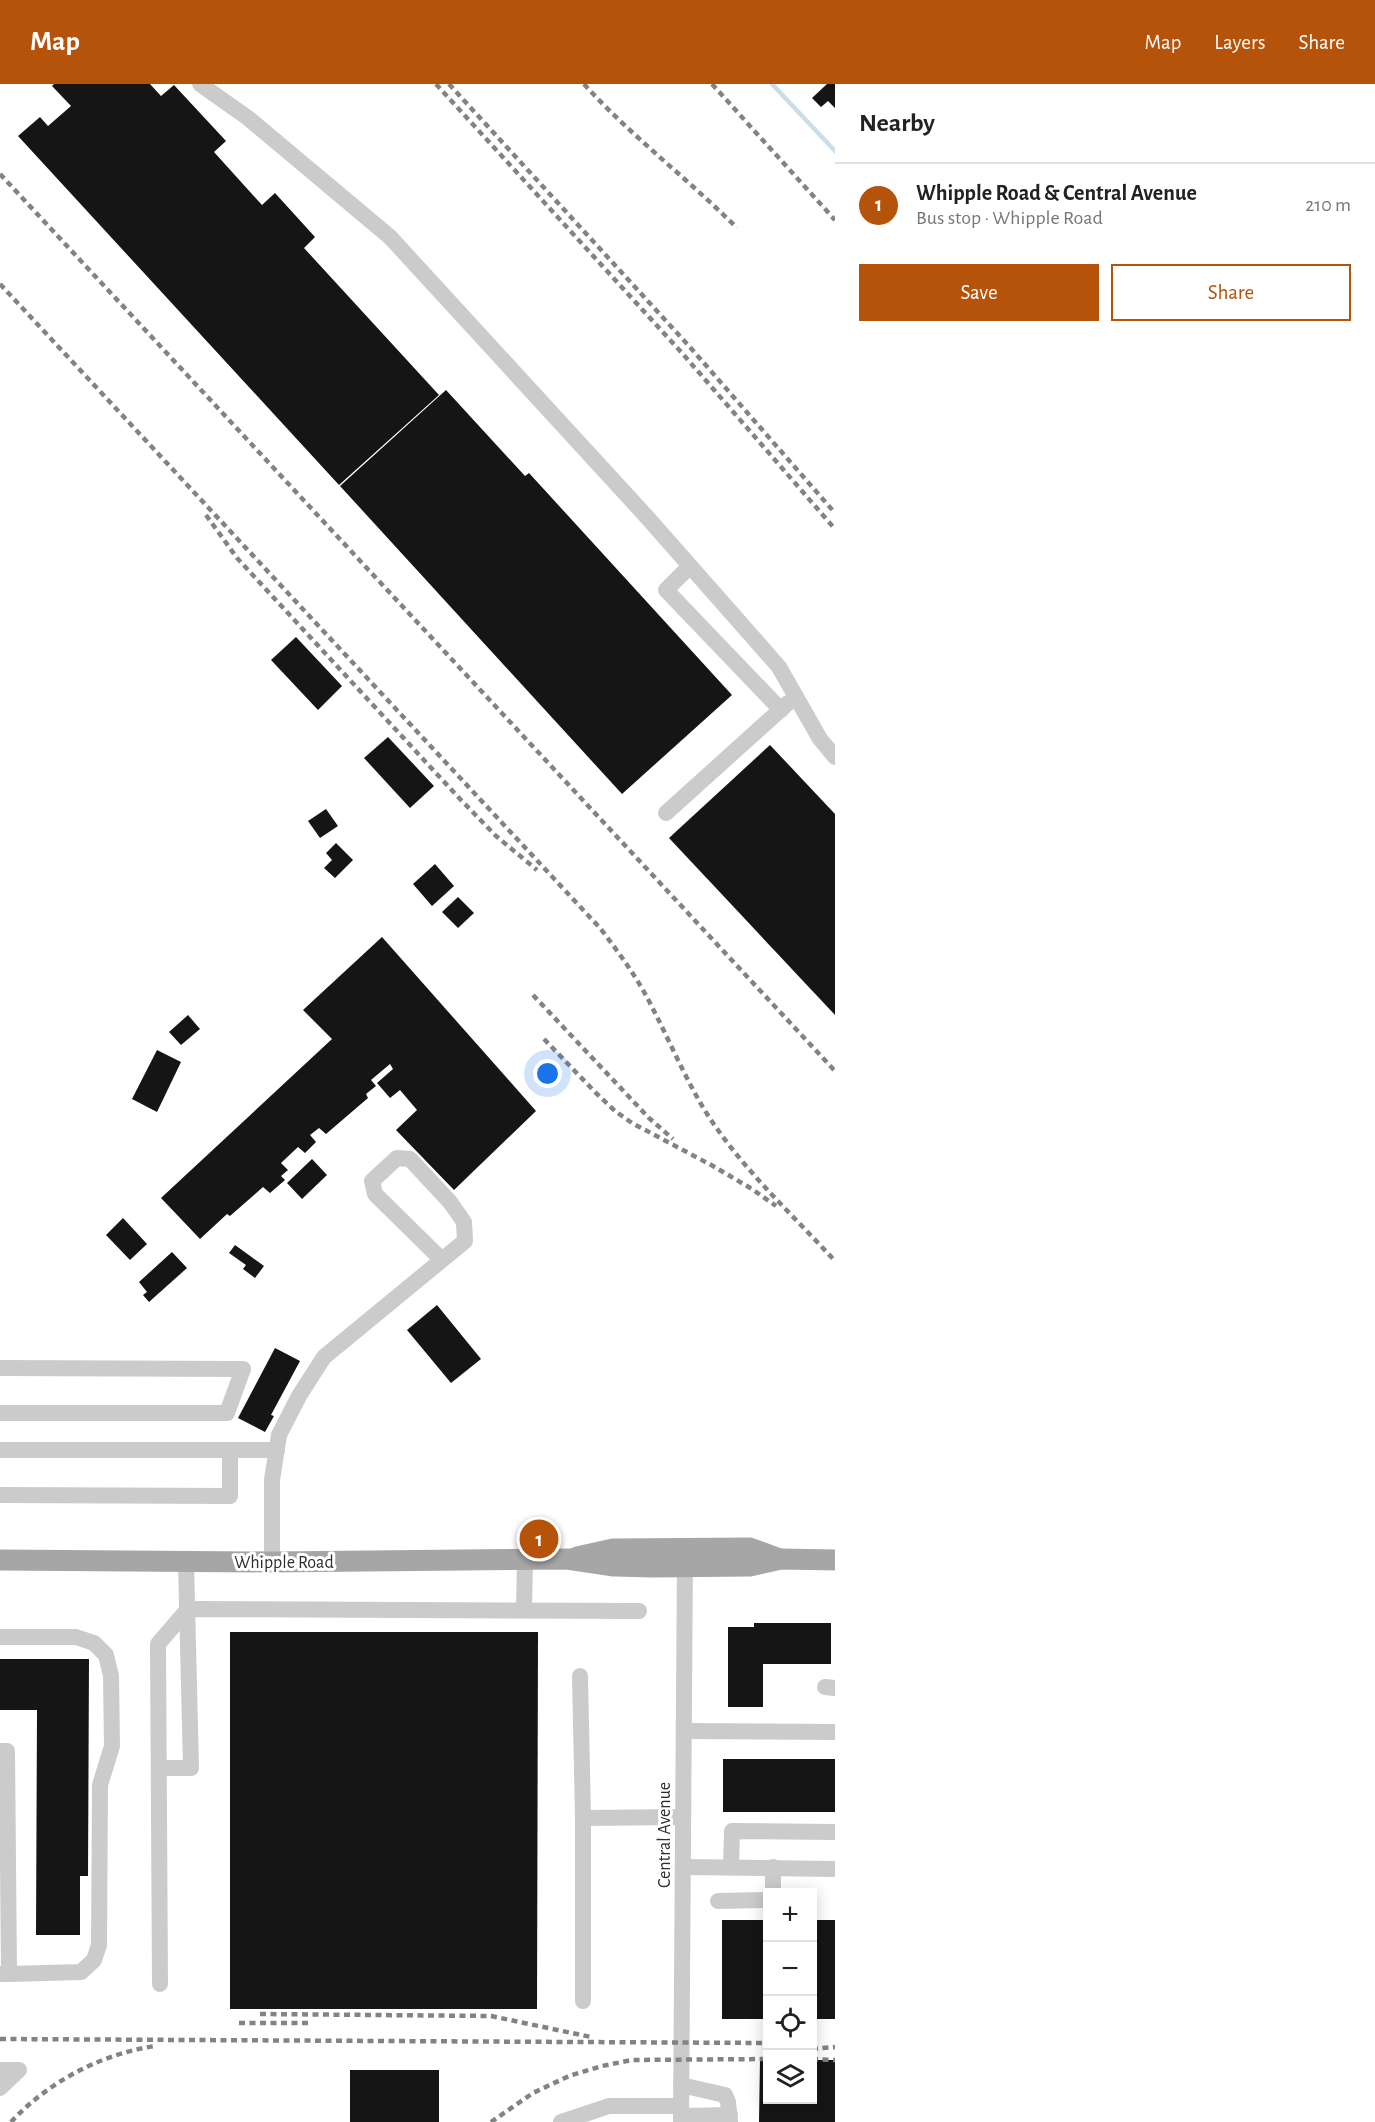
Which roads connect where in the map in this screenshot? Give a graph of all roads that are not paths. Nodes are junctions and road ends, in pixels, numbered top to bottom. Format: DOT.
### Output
graph roads {
  1 [pos="200,84"];
  2 [pos="690,566"];
  3 [pos="796,696"];
  4 [pos="781,710"];
  5 [pos="835,757"];
  6 [pos="666,813"];
  7 [pos="442,1260"];
  8 [pos="0,1368"];
  9 [pos="0,1413"];
  10 [pos="0,1450"];
  11 [pos="230,1450"];
  12 [pos="277,1450"];
  13 [pos="0,1495"];
  14 [pos="685,1557"];
  15 [pos="525,1559"];
  16 [pos="0,1560"];
  17 [pos="835,1560"];
  18 [pos="186,1562"];
  19 [pos="272,1562"];
  20 [pos="188,1609"];
  21 [pos="524,1610"];
  22 [pos="639,1611"];
  23 [pos="0,1637"];
  24 [pos="580,1676"];
  25 [pos="684,1731"];
  26 [pos="835,1732"];
  27 [pos="0,1751"];
  28 [pos="159,1768"];
  29 [pos="683,1817"];
  30 [pos="583,1818"];
  31 [pos="835,1832"];
  32 [pos="683,1867"];
  33 [pos="731,1867"];
  34 [pos="773,1867"];
  35 [pos="835,1869"];
  36 [pos="773,1888"];
  37 [pos="763,1900"];
  38 [pos="718,1901"];
  39 [pos="5,1974"];
  40 [pos="160,1984"];
  41 [pos="583,2001"];
  42 [pos="0,2070"];
  43 [pos="681,2085"];
  44 [pos="0,2088"];
  45 [pos="681,2114"];
  46 [pos="730,2118"];
  47 [pos="561,2122"];
  1 -- 2 [label="street"];
  2 -- 3 [label="street"];
  2 -- 4 [label="street"];
  3 -- 4 [label="street"];
  3 -- 5 [label="street"];
  4 -- 6 [label="street"];
  7 -- 7 [label="street"];
  7 -- 12 [label="street"];
  8 -- 9 [label="street"];
  10 -- 11 [label="street"];
  11 -- 12 [label="street"];
  11 -- 13 [label="street"];
  12 -- 19 [label="street"];
  14 -- 15 [label="main road, Whipple Road"];
  14 -- 17 [label="main road, Whipple Road"];
  14 -- 25 [label="street, Central Avenue"];
  15 -- 19 [label="main road, Whipple Road"];
  15 -- 21 [label="street"];
  16 -- 18 [label="main road, Whipple Road"];
  18 -- 19 [label="main road, Whipple Road"];
  18 -- 20 [label="street"];
  20 -- 21 [label="street"];
  20 -- 28 [label="street"];
  20 -- 28 [label="street"];
  21 -- 22 [label="street"];
  23 -- 39 [label="street"];
  24 -- 30 [label="street"];
  25 -- 26 [label="street"];
  25 -- 29 [label="street, Central Avenue"];
  27 -- 39 [label="street"];
  28 -- 40 [label="street"];
  29 -- 30 [label="street"];
  29 -- 32 [label="street, Central Avenue"];
  30 -- 41 [label="street"];
  31 -- 33 [label="street"];
  32 -- 33 [label="street"];
  32 -- 43 [label="street, Central Avenue"];
  33 -- 34 [label="street"];
  34 -- 35 [label="street"];
  34 -- 36 [label="street"];
  37 -- 38 [label="street"];
  42 -- 44 [label="street"];
  43 -- 45 [label="street, Central Avenue"];
  43 -- 46 [label="street"];
  45 -- 46 [label="street"];
  45 -- 47 [label="street"];
}
